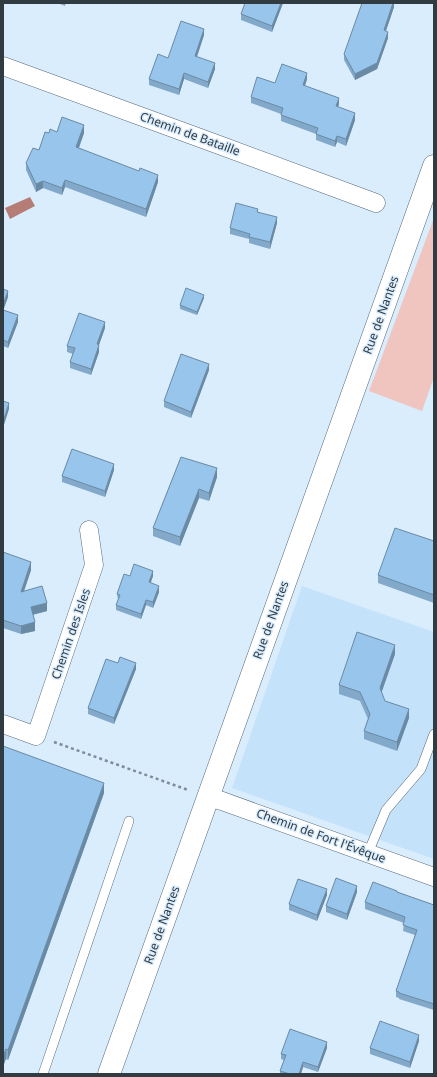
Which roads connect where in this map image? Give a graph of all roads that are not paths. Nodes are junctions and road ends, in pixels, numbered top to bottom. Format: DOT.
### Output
graph roads {
  1 [pos="3,66"];
  2 [pos="434,166"];
  3 [pos="376,203"];
  4 [pos="89,530"];
  5 [pos="3,724"];
  6 [pos="434,734"];
  7 [pos="208,797"];
  8 [pos="129,822"];
  9 [pos="368,853"];
  10 [pos="434,877"];
  11 [pos="43,1074"];
  12 [pos="109,1074"];
  1 -- 3 [label="street, Chemin de Bataille"];
  2 -- 7 [label="main road, Rue de Nantes"];
  4 -- 5 [label="street, Chemin des Isles"];
  6 -- 9 [label="lane"];
  7 -- 9 [label="street, Chemin de Fort l'Évêque"];
  7 -- 12 [label="main road, Rue de Nantes"];
  8 -- 11 [label="lane"];
  9 -- 10 [label="street, Chemin de Fort l'Évêque"];
}
